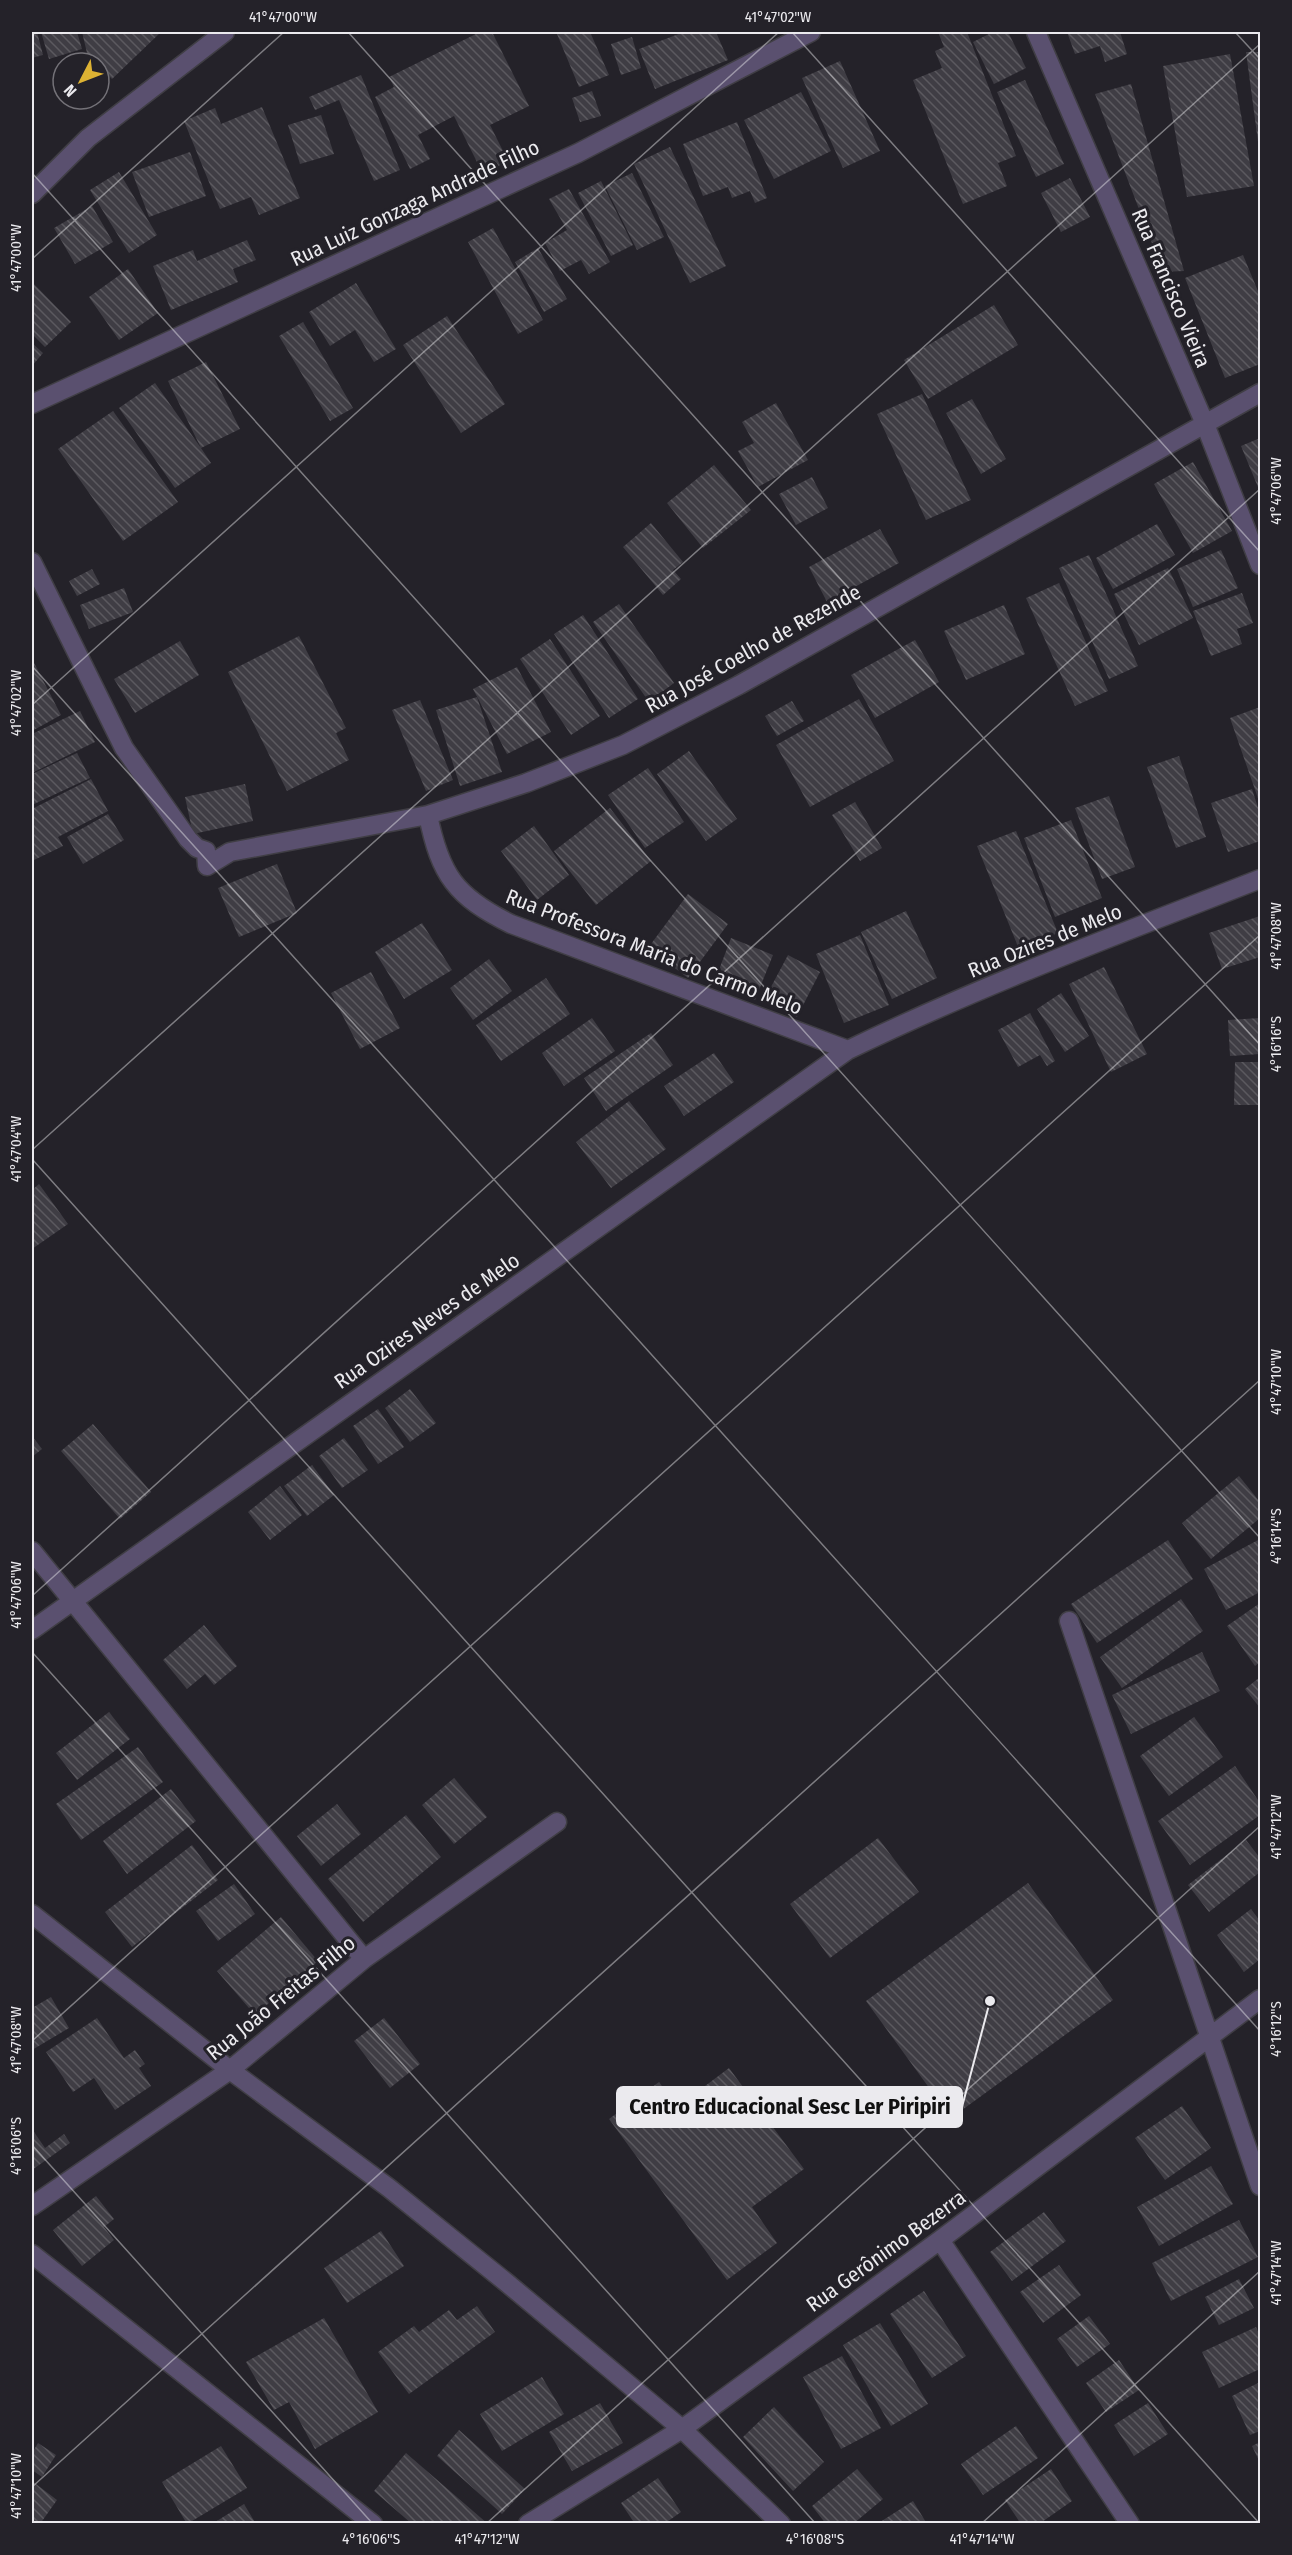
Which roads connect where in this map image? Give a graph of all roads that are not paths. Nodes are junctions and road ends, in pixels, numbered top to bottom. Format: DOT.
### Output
graph roads {
  1 [pos="225,32"];
  2 [pos="811,32"];
  3 [pos="1036,32"];
  4 [pos="32,194"];
  5 [pos="1260,393"];
  6 [pos="32,404"];
  7 [pos="1205,424"];
  8 [pos="32,562"];
  9 [pos="1260,565"];
  10 [pos="428,815"];
  11 [pos="1260,879"];
  12 [pos="848,1050"];
  13 [pos="32,1551"];
  14 [pos="72,1601"];
  15 [pos="1069,1621"];
  16 [pos="32,1630"];
  17 [pos="557,1822"];
  18 [pos="32,1914"];
  19 [pos="364,1959"];
  20 [pos="1260,2000"];
  21 [pos="1210,2037"];
  22 [pos="230,2070"];
  23 [pos="1260,2186"];
  24 [pos="32,2206"];
  25 [pos="940,2240"];
  26 [pos="32,2254"];
  27 [pos="682,2429"];
  28 [pos="373,2523"];
  29 [pos="528,2523"];
  30 [pos="781,2523"];
  31 [pos="1130,2523"];
  1 -- 4 [label="street"];
  2 -- 6 [label="street, Rua Luiz Gonzaga Andrade Filho"];
  3 -- 7 [label="street, Rua Francisco Vieira"];
  5 -- 7 [label="street, Rua José Coelho de Rezende"];
  7 -- 9 [label="street, Rua Francisco Vieira"];
  7 -- 10 [label="street, Rua José Coelho de Rezende"];
  8 -- 10 [label="street, Rua José Coelho de Rezende"];
  10 -- 12 [label="street, Rua Professora Maria do Carmo Melo"];
  11 -- 12 [label="street, Rua Ozires de Melo"];
  12 -- 14 [label="street, Rua Ozires Neves de Melo"];
  13 -- 14 [label="street"];
  14 -- 16 [label="street, Rua Ozires Neves de Melo"];
  14 -- 19 [label="street"];
  15 -- 21 [label="street"];
  17 -- 19 [label="street, Rua João Freitas Filho"];
  18 -- 22 [label="street"];
  19 -- 22 [label="street, Rua João Freitas Filho"];
  20 -- 21 [label="street, Rua Gerônimo Bezerra"];
  21 -- 23 [label="street"];
  21 -- 25 [label="street, Rua Gerônimo Bezerra"];
  22 -- 24 [label="street, Rua João Freitas Filho"];
  22 -- 27 [label="street"];
  25 -- 27 [label="street, Rua Gerônimo Bezerra"];
  25 -- 31 [label="street"];
  26 -- 28 [label="street"];
  27 -- 29 [label="street, Rua Gerônimo Bezerra"];
  27 -- 30 [label="street"];
}
